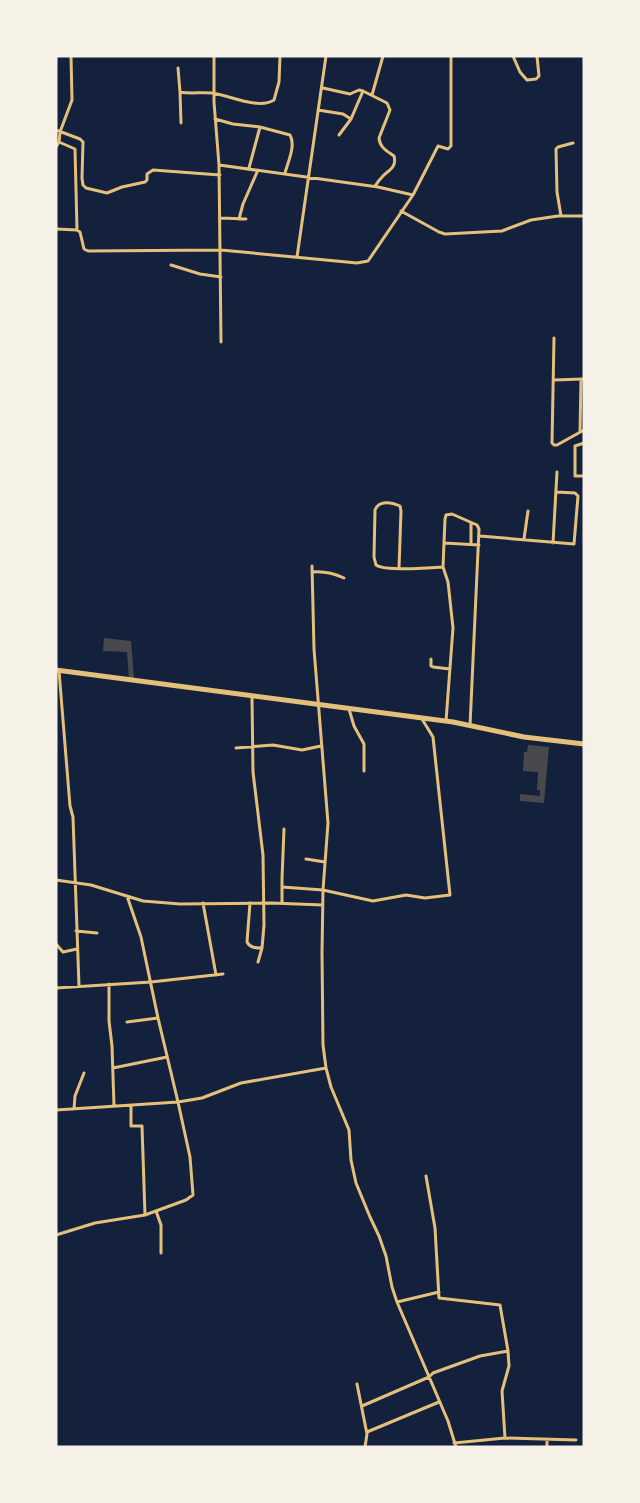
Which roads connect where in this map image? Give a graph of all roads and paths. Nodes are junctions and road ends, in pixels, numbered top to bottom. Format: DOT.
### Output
graph roads {
  1 [pos="71,56"];
  2 [pos="214,56"];
  3 [pos="280,56"];
  4 [pos="326,56"];
  5 [pos="383,56"];
  6 [pos="451,56"];
  7 [pos="513,56"];
  8 [pos="537,56"];
  9 [pos="178,68"];
  10 [pos="323,88"];
  11 [pos="364,90"];
  12 [pos="180,92"];
  13 [pos="214,93"];
  14 [pos="372,95"];
  15 [pos="318,110"];
  16 [pos="351,119"];
  17 [pos="215,120"];
  18 [pos="181,123"];
  19 [pos="260,127"];
  20 [pos="58,131"];
  21 [pos="339,135"];
  22 [pos="59,142"];
  23 [pos="573,143"];
  24 [pos="56,147"];
  25 [pos="220,164"];
  26 [pos="248,168"];
  27 [pos="258,170"];
  28 [pos="285,173"];
  29 [pos="220,175"];
  30 [pos="308,176"];
  31 [pos="374,186"];
  32 [pos="413,195"];
  33 [pos="401,211"];
  34 [pos="561,216"];
  35 [pos="584,216"];
  36 [pos="220,218"];
  37 [pos="239,218"];
  38 [pos="246,219"];
  39 [pos="56,229"];
  40 [pos="77,230"];
  41 [pos="221,250"];
  42 [pos="298,257"];
  43 [pos="170,265"];
  44 [pos="221,277"];
  45 [pos="554,338"];
  46 [pos="221,342"];
  47 [pos="582,379"];
  48 [pos="553,380"];
  49 [pos="582,431"];
  50 [pos="584,443"];
  51 [pos="557,472"];
  52 [pos="584,476"];
  53 [pos="556,492"];
  54 [pos="528,511"];
  55 [pos="471,523"];
  56 [pos="480,536"];
  57 [pos="524,539"];
  58 [pos="444,543"];
  59 [pos="553,543"];
  60 [pos="470,544"];
  61 [pos="479,545"];
  62 [pos="312,566"];
  63 [pos="443,567"];
  64 [pos="399,568"];
  65 [pos="313,572"];
  66 [pos="344,578"];
  67 [pos="431,659"];
  68 [pos="450,668"];
  69 [pos="58,671"];
  70 [pos="252,696"];
  71 [pos="318,704"];
  72 [pos="349,708"];
  73 [pos="422,719"];
  74 [pos="446,722"];
  75 [pos="470,726"];
  76 [pos="584,744"];
  77 [pos="321,746"];
  78 [pos="253,747"];
  79 [pos="236,748"];
  80 [pos="364,772"];
  81 [pos="284,829"];
  82 [pos="306,860"];
  83 [pos="325,862"];
  84 [pos="56,880"];
  85 [pos="76,883"];
  86 [pos="282,886"];
  87 [pos="323,890"];
  88 [pos="127,896"];
  89 [pos="203,903"];
  90 [pos="250,903"];
  91 [pos="264,903"];
  92 [pos="282,903"];
  93 [pos="323,905"];
  94 [pos="76,931"];
  95 [pos="97,933"];
  96 [pos="56,944"];
  97 [pos="262,948"];
  98 [pos="77,949"];
  99 [pos="258,962"];
  100 [pos="223,974"];
  101 [pos="216,975"];
  102 [pos="151,982"];
  103 [pos="109,984"];
  104 [pos="79,986"];
  105 [pos="56,988"];
  106 [pos="158,1018"];
  107 [pos="127,1022"];
  108 [pos="167,1057"];
  109 [pos="113,1068"];
  110 [pos="326,1068"];
  111 [pos="84,1073"];
  112 [pos="178,1102"];
  113 [pos="114,1106"];
  114 [pos="131,1106"];
  115 [pos="74,1109"];
  116 [pos="56,1110"];
  117 [pos="426,1176"];
  118 [pos="156,1211"];
  119 [pos="145,1215"];
  120 [pos="56,1235"];
  121 [pos="161,1253"];
  122 [pos="439,1292"];
  123 [pos="397,1302"];
  124 [pos="508,1351"];
  125 [pos="429,1377"];
  126 [pos="357,1384"];
  127 [pos="439,1402"];
  128 [pos="362,1406"];
  129 [pos="367,1432"];
  130 [pos="505,1438"];
  131 [pos="547,1439"];
  132 [pos="576,1440"];
  133 [pos="455,1445"];
  134 [pos="365,1447"];
  135 [pos="547,1447"];
  1 -- 20 [label="street"];
  2 -- 13 [label="street"];
  3 -- 13 [label="street"];
  4 -- 10 [label="street"];
  5 -- 14 [label="street"];
  6 -- 32 [label="street"];
  7 -- 8 [label="street"];
  9 -- 12 [label="street"];
  10 -- 11 [label="street"];
  10 -- 15 [label="street"];
  11 -- 14 [label="street"];
  11 -- 16 [label="street"];
  12 -- 13 [label="street"];
  12 -- 18 [label="street"];
  13 -- 17 [label="street"];
  14 -- 31 [label="street"];
  15 -- 16 [label="street"];
  15 -- 30 [label="street"];
  16 -- 21 [label="street"];
  17 -- 19 [label="street"];
  17 -- 25 [label="street"];
  19 -- 26 [label="street"];
  19 -- 28 [label="street"];
  20 -- 22 [label="street"];
  20 -- 29 [label="street"];
  22 -- 24 [label="street"];
  22 -- 40 [label="street"];
  23 -- 34 [label="street"];
  25 -- 26 [label="street"];
  25 -- 29 [label="street"];
  26 -- 27 [label="street"];
  27 -- 28 [label="street"];
  27 -- 37 [label="street"];
  28 -- 30 [label="street"];
  29 -- 36 [label="street"];
  30 -- 31 [label="street"];
  30 -- 42 [label="street"];
  31 -- 32 [label="street"];
  32 -- 33 [label="street"];
  33 -- 34 [label="street"];
  33 -- 42 [label="street"];
  34 -- 35 [label="street"];
  36 -- 37 [label="street"];
  36 -- 41 [label="street"];
  37 -- 38 [label="street"];
  39 -- 40 [label="street"];
  40 -- 41 [label="street"];
  41 -- 42 [label="street"];
  41 -- 44 [label="street"];
  43 -- 44 [label="street"];
  44 -- 46 [label="street"];
  45 -- 48 [label="street"];
  47 -- 48 [label="street"];
  47 -- 49 [label="street"];
  48 -- 49 [label="street"];
  50 -- 52 [label="street"];
  51 -- 53 [label="street"];
  53 -- 59 [label="street"];
  53 -- 59 [label="street"];
  54 -- 57 [label="street"];
  55 -- 56 [label="street"];
  55 -- 58 [label="street"];
  55 -- 60 [label="street"];
  56 -- 57 [label="street"];
  56 -- 61 [label="street"];
  57 -- 59 [label="street"];
  58 -- 60 [label="street"];
  58 -- 63 [label="street"];
  60 -- 61 [label="street"];
  61 -- 75 [label="street"];
  62 -- 65 [label="street"];
  63 -- 64 [label="street"];
  63 -- 68 [label="street"];
  64 -- 64 [label="street"];
  65 -- 66 [label="street"];
  65 -- 71 [label="street"];
  67 -- 68 [label="street"];
  68 -- 74 [label="street"];
  69 -- 70 [label="highway"];
  69 -- 85 [label="street"];
  70 -- 71 [label="highway"];
  70 -- 78 [label="street"];
  71 -- 72 [label="highway"];
  71 -- 77 [label="street"];
  72 -- 73 [label="highway"];
  72 -- 80 [label="street"];
  73 -- 74 [label="highway"];
  73 -- 87 [label="street"];
  74 -- 75 [label="highway"];
  75 -- 76 [label="highway"];
  77 -- 78 [label="street"];
  77 -- 83 [label="street"];
  78 -- 79 [label="street"];
  78 -- 91 [label="street"];
  81 -- 86 [label="street"];
  82 -- 83 [label="street"];
  83 -- 87 [label="street"];
  84 -- 85 [label="street"];
  85 -- 88 [label="street"];
  85 -- 94 [label="street"];
  86 -- 87 [label="street"];
  86 -- 92 [label="street"];
  87 -- 93 [label="street"];
  88 -- 89 [label="street"];
  88 -- 102 [label="street"];
  89 -- 90 [label="street"];
  89 -- 101 [label="street"];
  90 -- 91 [label="street"];
  90 -- 97 [label="street"];
  91 -- 92 [label="street"];
  91 -- 97 [label="street"];
  92 -- 93 [label="street"];
  93 -- 110 [label="street"];
  94 -- 95 [label="street"];
  94 -- 98 [label="street"];
  96 -- 98 [label="street"];
  97 -- 99 [label="street"];
  98 -- 104 [label="street"];
  100 -- 101 [label="street"];
  101 -- 102 [label="street"];
  102 -- 103 [label="street"];
  102 -- 106 [label="street"];
  103 -- 104 [label="street"];
  103 -- 109 [label="street"];
  104 -- 105 [label="street"];
  106 -- 107 [label="street"];
  106 -- 108 [label="street"];
  108 -- 109 [label="street"];
  108 -- 112 [label="street"];
  109 -- 113 [label="street"];
  110 -- 112 [label="street"];
  110 -- 123 [label="street"];
  111 -- 115 [label="street"];
  112 -- 114 [label="street"];
  112 -- 118 [label="street"];
  113 -- 114 [label="street"];
  113 -- 115 [label="street"];
  114 -- 119 [label="street"];
  115 -- 116 [label="street"];
  117 -- 122 [label="street"];
  118 -- 119 [label="street"];
  118 -- 121 [label="street"];
  119 -- 120 [label="street"];
  122 -- 123 [label="street"];
  122 -- 124 [label="street"];
  123 -- 125 [label="street"];
  124 -- 125 [label="street"];
  124 -- 130 [label="street"];
  125 -- 127 [label="street"];
  125 -- 128 [label="street"];
  126 -- 128 [label="street"];
  127 -- 129 [label="street"];
  127 -- 133 [label="street"];
  128 -- 129 [label="street"];
  129 -- 134 [label="street"];
  130 -- 131 [label="street"];
  130 -- 133 [label="street"];
  131 -- 132 [label="street"];
  131 -- 135 [label="street"];
}
